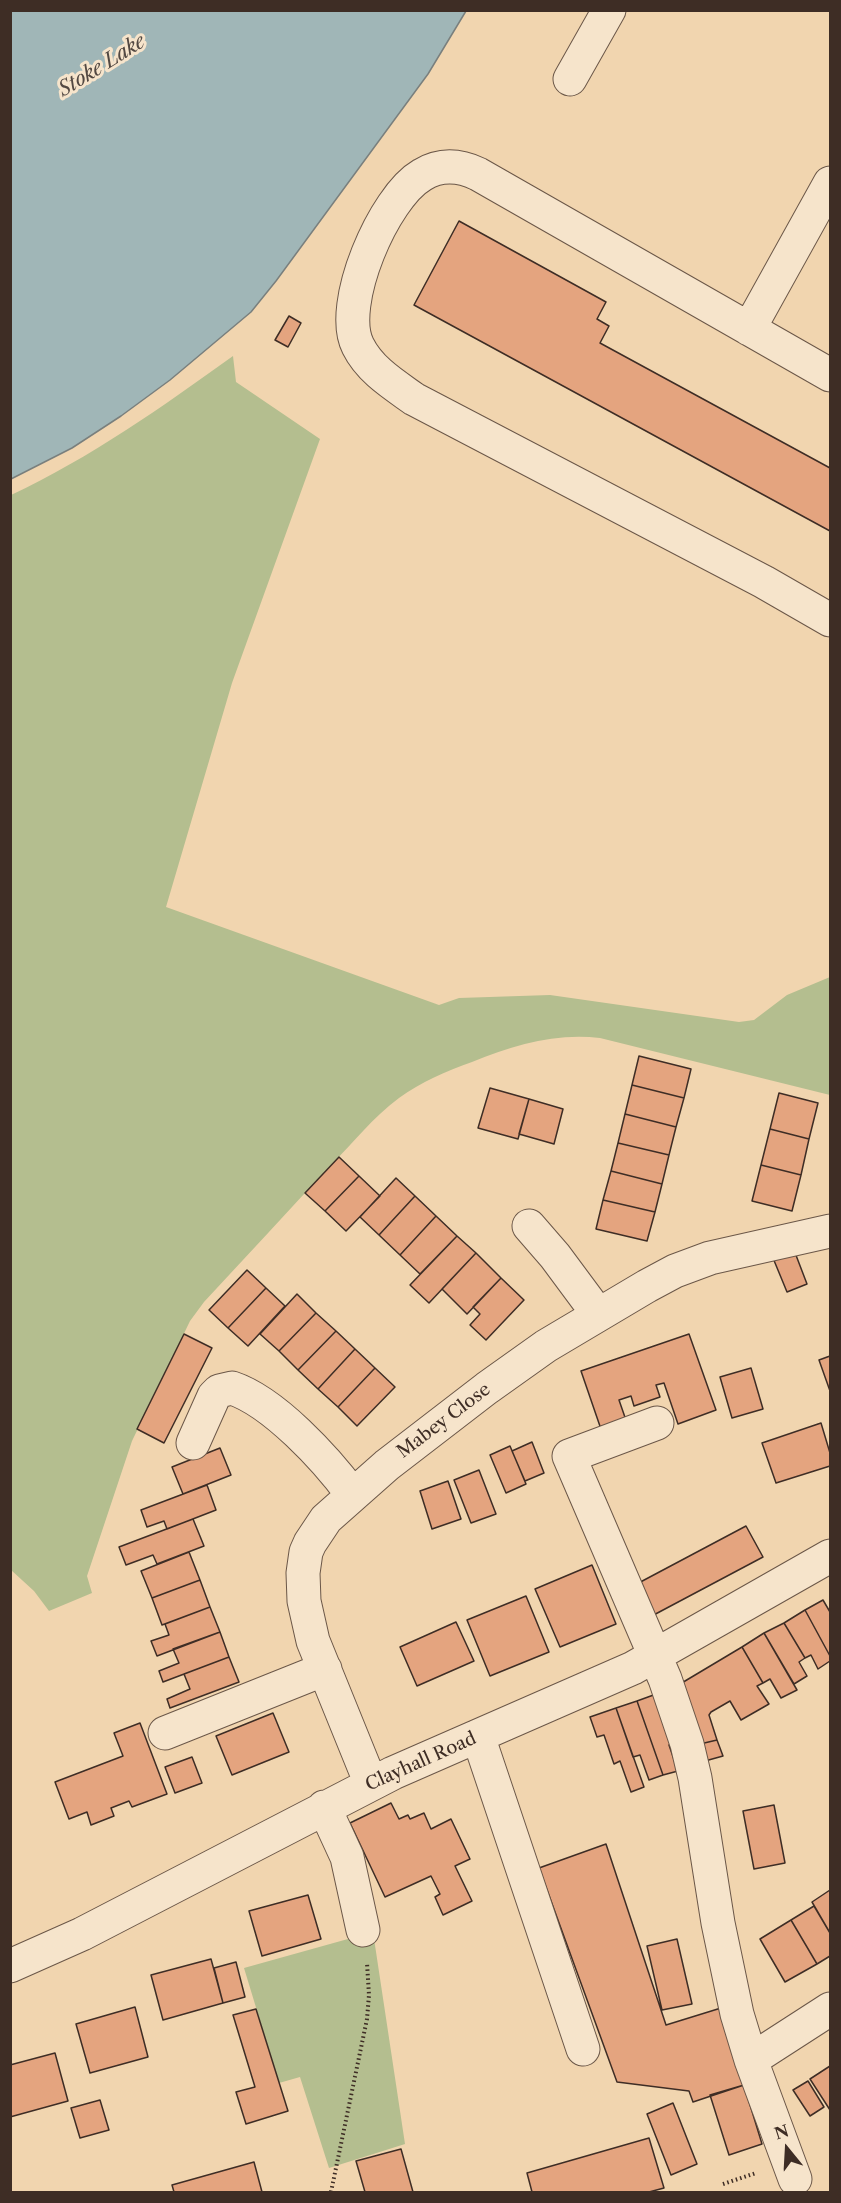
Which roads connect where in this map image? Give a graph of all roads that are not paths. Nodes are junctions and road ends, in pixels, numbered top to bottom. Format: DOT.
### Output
graph roads {
  1 [pos="609,10"];
  2 [pos="570,79"];
  3 [pos="831,183"];
  4 [pos="749,329"];
  5 [pos="831,375"];
  6 [pos="644,521"];
  7 [pos="831,620"];
  8 [pos="831,632"];
  9 [pos="529,1226"];
  10 [pos="831,1231"];
  11 [pos="598,1314"];
  12 [pos="657,1423"];
  13 [pos="193,1443"];
  14 [pos="352,1494"];
  15 [pos="831,1556"];
  16 [pos="654,1657"];
  17 [pos="325,1669"];
  18 [pos="165,1732"];
  19 [pos="478,1736"];
  20 [pos="370,1784"];
  21 [pos="324,1807"];
  22 [pos="363,1930"];
  23 [pos="10,1966"];
  24 [pos="831,2009"];
  25 [pos="583,2049"];
  26 [pos="751,2060"];
  27 [pos="795,2179"];
  1 -- 2 [label="street"];
  3 -- 4 [label="street"];
  4 -- 5 [label="street"];
  4 -- 6 [label="street"];
  6 -- 7 [label="street"];
  6 -- 8 [label="street"];
  9 -- 11 [label="street"];
  10 -- 11 [label="street, Mabey Close"];
  11 -- 14 [label="street, Mabey Close"];
  12 -- 16 [label="street"];
  13 -- 14 [label="street"];
  14 -- 17 [label="street, Mabey Close"];
  15 -- 16 [label="street, Clayhall Road"];
  16 -- 19 [label="street, Clayhall Road"];
  16 -- 26 [label="street"];
  17 -- 18 [label="street"];
  17 -- 20 [label="street, Mabey Close"];
  19 -- 20 [label="street, Clayhall Road"];
  19 -- 25 [label="street"];
  20 -- 21 [label="street, Clayhall Road"];
  21 -- 22 [label="street"];
  21 -- 23 [label="street, Clayhall Road"];
  24 -- 26 [label="street"];
  26 -- 27 [label="street"];
}
